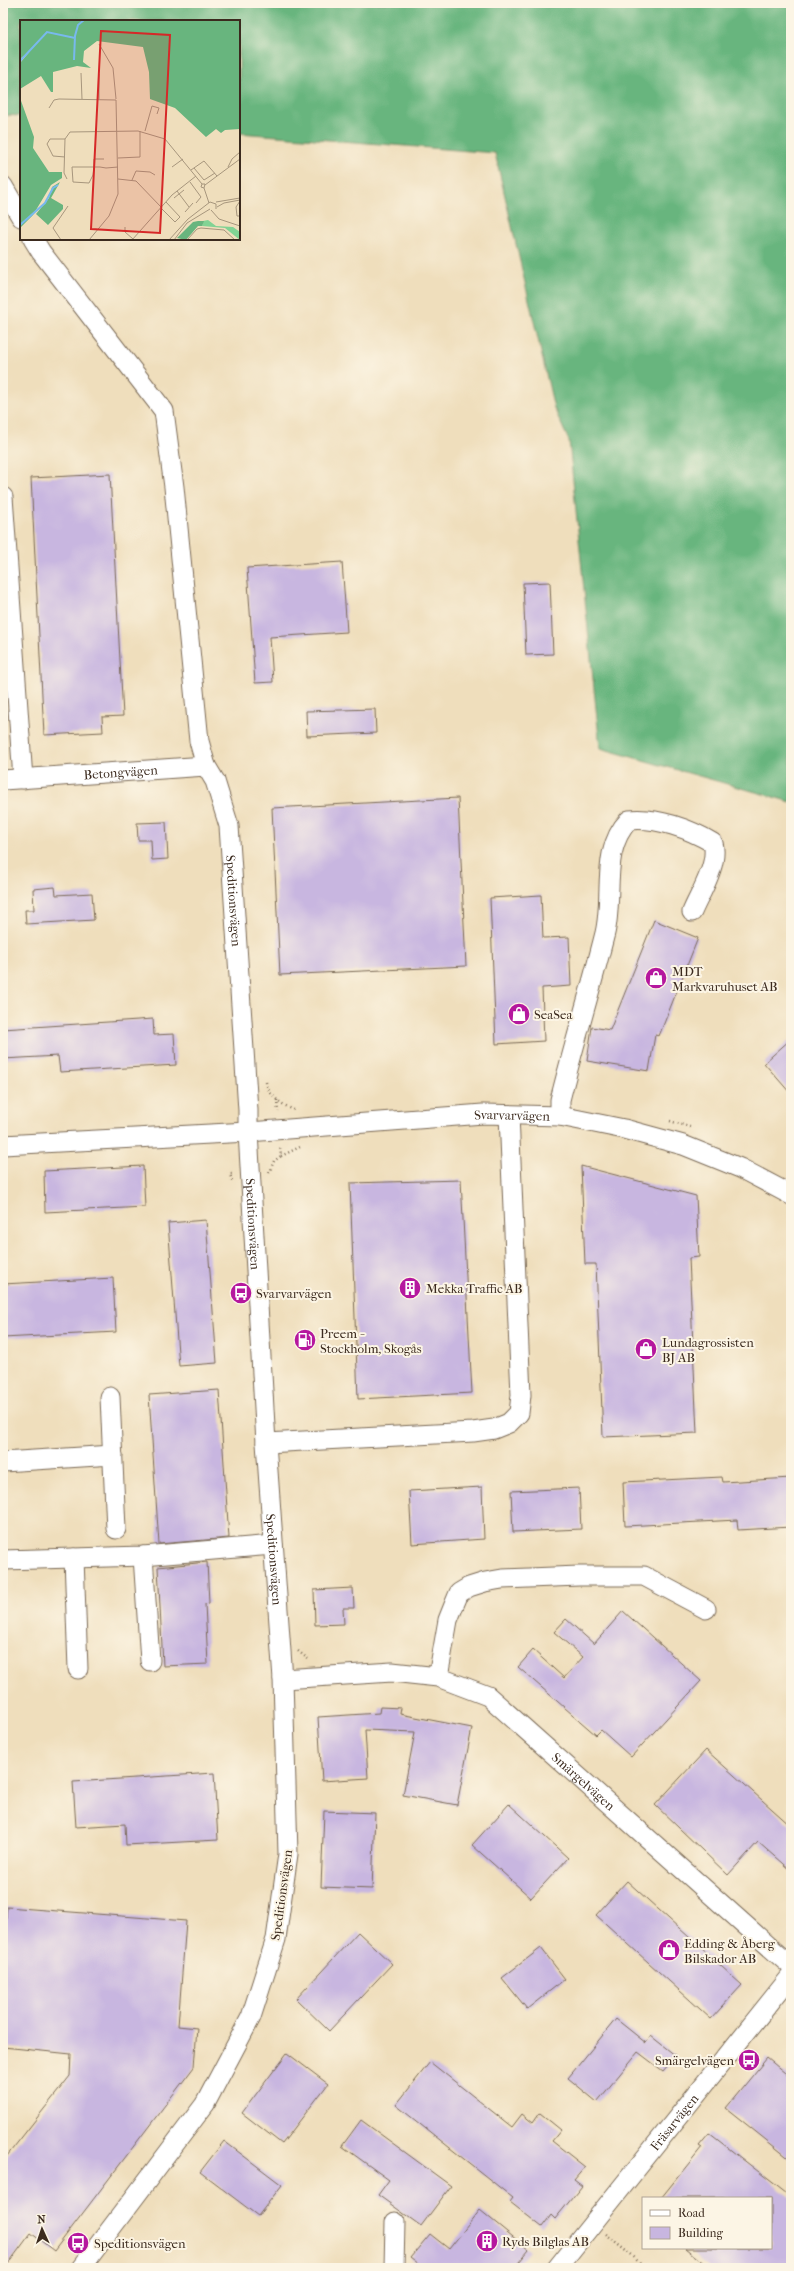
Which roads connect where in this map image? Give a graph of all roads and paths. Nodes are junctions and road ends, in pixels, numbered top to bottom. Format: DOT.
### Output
graph roads {
  1 [pos="3,186"];
  2 [pos="20,216"];
  3 [pos="34,240"];
  4 [pos="3,497"];
  5 [pos="206,766"];
  6 [pos="23,779"];
  7 [pos="3,780"];
  8 [pos="692,912"];
  9 [pos="265,1080"];
  10 [pos="277,1100"];
  11 [pos="300,1110"];
  12 [pos="509,1115"];
  13 [pos="560,1116"];
  14 [pos="664,1120"];
  15 [pos="694,1129"];
  16 [pos="279,1130"];
  17 [pos="248,1132"];
  18 [pos="3,1145"];
  19 [pos="304,1146"];
  20 [pos="281,1156"];
  21 [pos="250,1174"];
  22 [pos="234,1189"];
  23 [pos="791,1195"];
  24 [pos="110,1397"];
  25 [pos="266,1443"];
  26 [pos="113,1455"];
  27 [pos="3,1462"];
  28 [pos="116,1529"];
  29 [pos="273,1545"];
  30 [pos="143,1556"];
  31 [pos="74,1558"];
  32 [pos="3,1560"];
  33 [pos="706,1609"];
  34 [pos="150,1661"];
  35 [pos="78,1669"];
  36 [pos="438,1677"];
  37 [pos="283,1679"];
  38 [pos="790,1978"];
  39 [pos="395,2222"];
  40 [pos="592,2223"];
  41 [pos="81,2268"];
  42 [pos="394,2268"];
  43 [pos="557,2268"];
  44 [pos="644,2268"];
  1 -- 2 [label="street"];
  3 -- 5 [label="street"];
  4 -- 6 [label="street"];
  5 -- 6 [label="street, Betongvägen"];
  5 -- 17 [label="street, Speditionsvägen"];
  6 -- 7 [label="street, Betongvägen"];
  8 -- 13 [label="street"];
  9 -- 10 [label="path"];
  10 -- 11 [label="path"];
  10 -- 16 [label="path"];
  12 -- 13 [label="street, Svarvarvägen"];
  12 -- 16 [label="street, Svarvarvägen"];
  12 -- 25 [label="street"];
  13 -- 23 [label="street, Svarvarvägen"];
  14 -- 15 [label="path"];
  16 -- 17 [label="street, Svarvarvägen"];
  16 -- 20 [label="path"];
  17 -- 18 [label="street, Svarvarvägen"];
  17 -- 21 [label="street, Speditionsvägen"];
  19 -- 20 [label="path"];
  20 -- 21 [label="path"];
  21 -- 22 [label="path"];
  21 -- 25 [label="street, Speditionsvägen"];
  24 -- 26 [label="street"];
  25 -- 29 [label="street, Speditionsvägen"];
  26 -- 27 [label="street"];
  26 -- 28 [label="street"];
  29 -- 30 [label="street"];
  29 -- 37 [label="street, Speditionsvägen"];
  30 -- 31 [label="street"];
  30 -- 34 [label="street"];
  31 -- 32 [label="street"];
  31 -- 35 [label="street"];
  33 -- 36 [label="street"];
  36 -- 37 [label="street, Smärgelvägen"];
  36 -- 38 [label="street, Smärgelvägen"];
  37 -- 41 [label="street, Speditionsvägen"];
  38 -- 40 [label="street, Fräsarvägen"];
  39 -- 42 [label="street"];
  40 -- 43 [label="street, Fräsarvägen"];
  40 -- 44 [label="path"];
}
